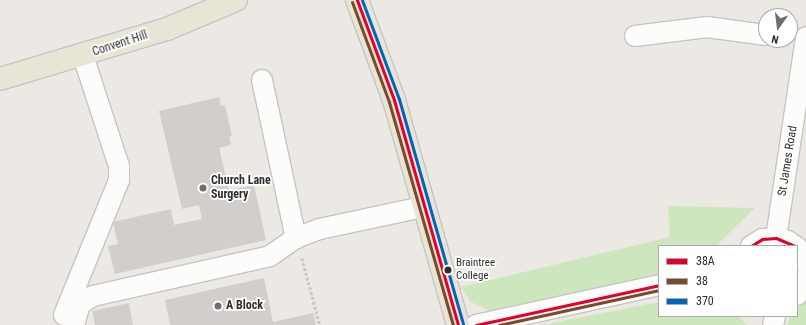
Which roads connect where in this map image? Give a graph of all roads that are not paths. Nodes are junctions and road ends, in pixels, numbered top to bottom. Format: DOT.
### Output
graph roads {
  1 [pos="357,0"];
  2 [pos="231,1"];
  3 [pos="758,32"];
  4 [pos="635,36"];
  5 [pos="800,38"];
  6 [pos="83,56"];
  7 [pos="0,79"];
  8 [pos="262,80"];
  9 [pos="423,207"];
  10 [pos="296,238"];
  11 [pos="776,238"];
  12 [pos="753,245"];
  13 [pos="793,245"];
  14 [pos="798,250"];
  15 [pos="806,264"];
  16 [pos="806,278"];
  17 [pos="658,285"];
  18 [pos="798,293"];
  19 [pos="60,325"];
  20 [pos="74,325"];
  21 [pos="458,325"];
  22 [pos="476,325"];
  1 -- 9 [label="main road"];
  2 -- 6 [label="main road, Convent Hill"];
  3 -- 4 [label="street"];
  5 -- 11 [label="street, St James Road"];
  6 -- 7 [label="main road, Convent Hill"];
  6 -- 19 [label="street"];
  8 -- 10 [label="street"];
  9 -- 10 [label="street"];
  9 -- 21 [label="main road"];
  10 -- 20 [label="street"];
  11 -- 12 [label="street"];
  11 -- 13 [label="street"];
  14 -- 15 [label="street"];
  16 -- 18 [label="street"];
  17 -- 22 [label="street"];
}
